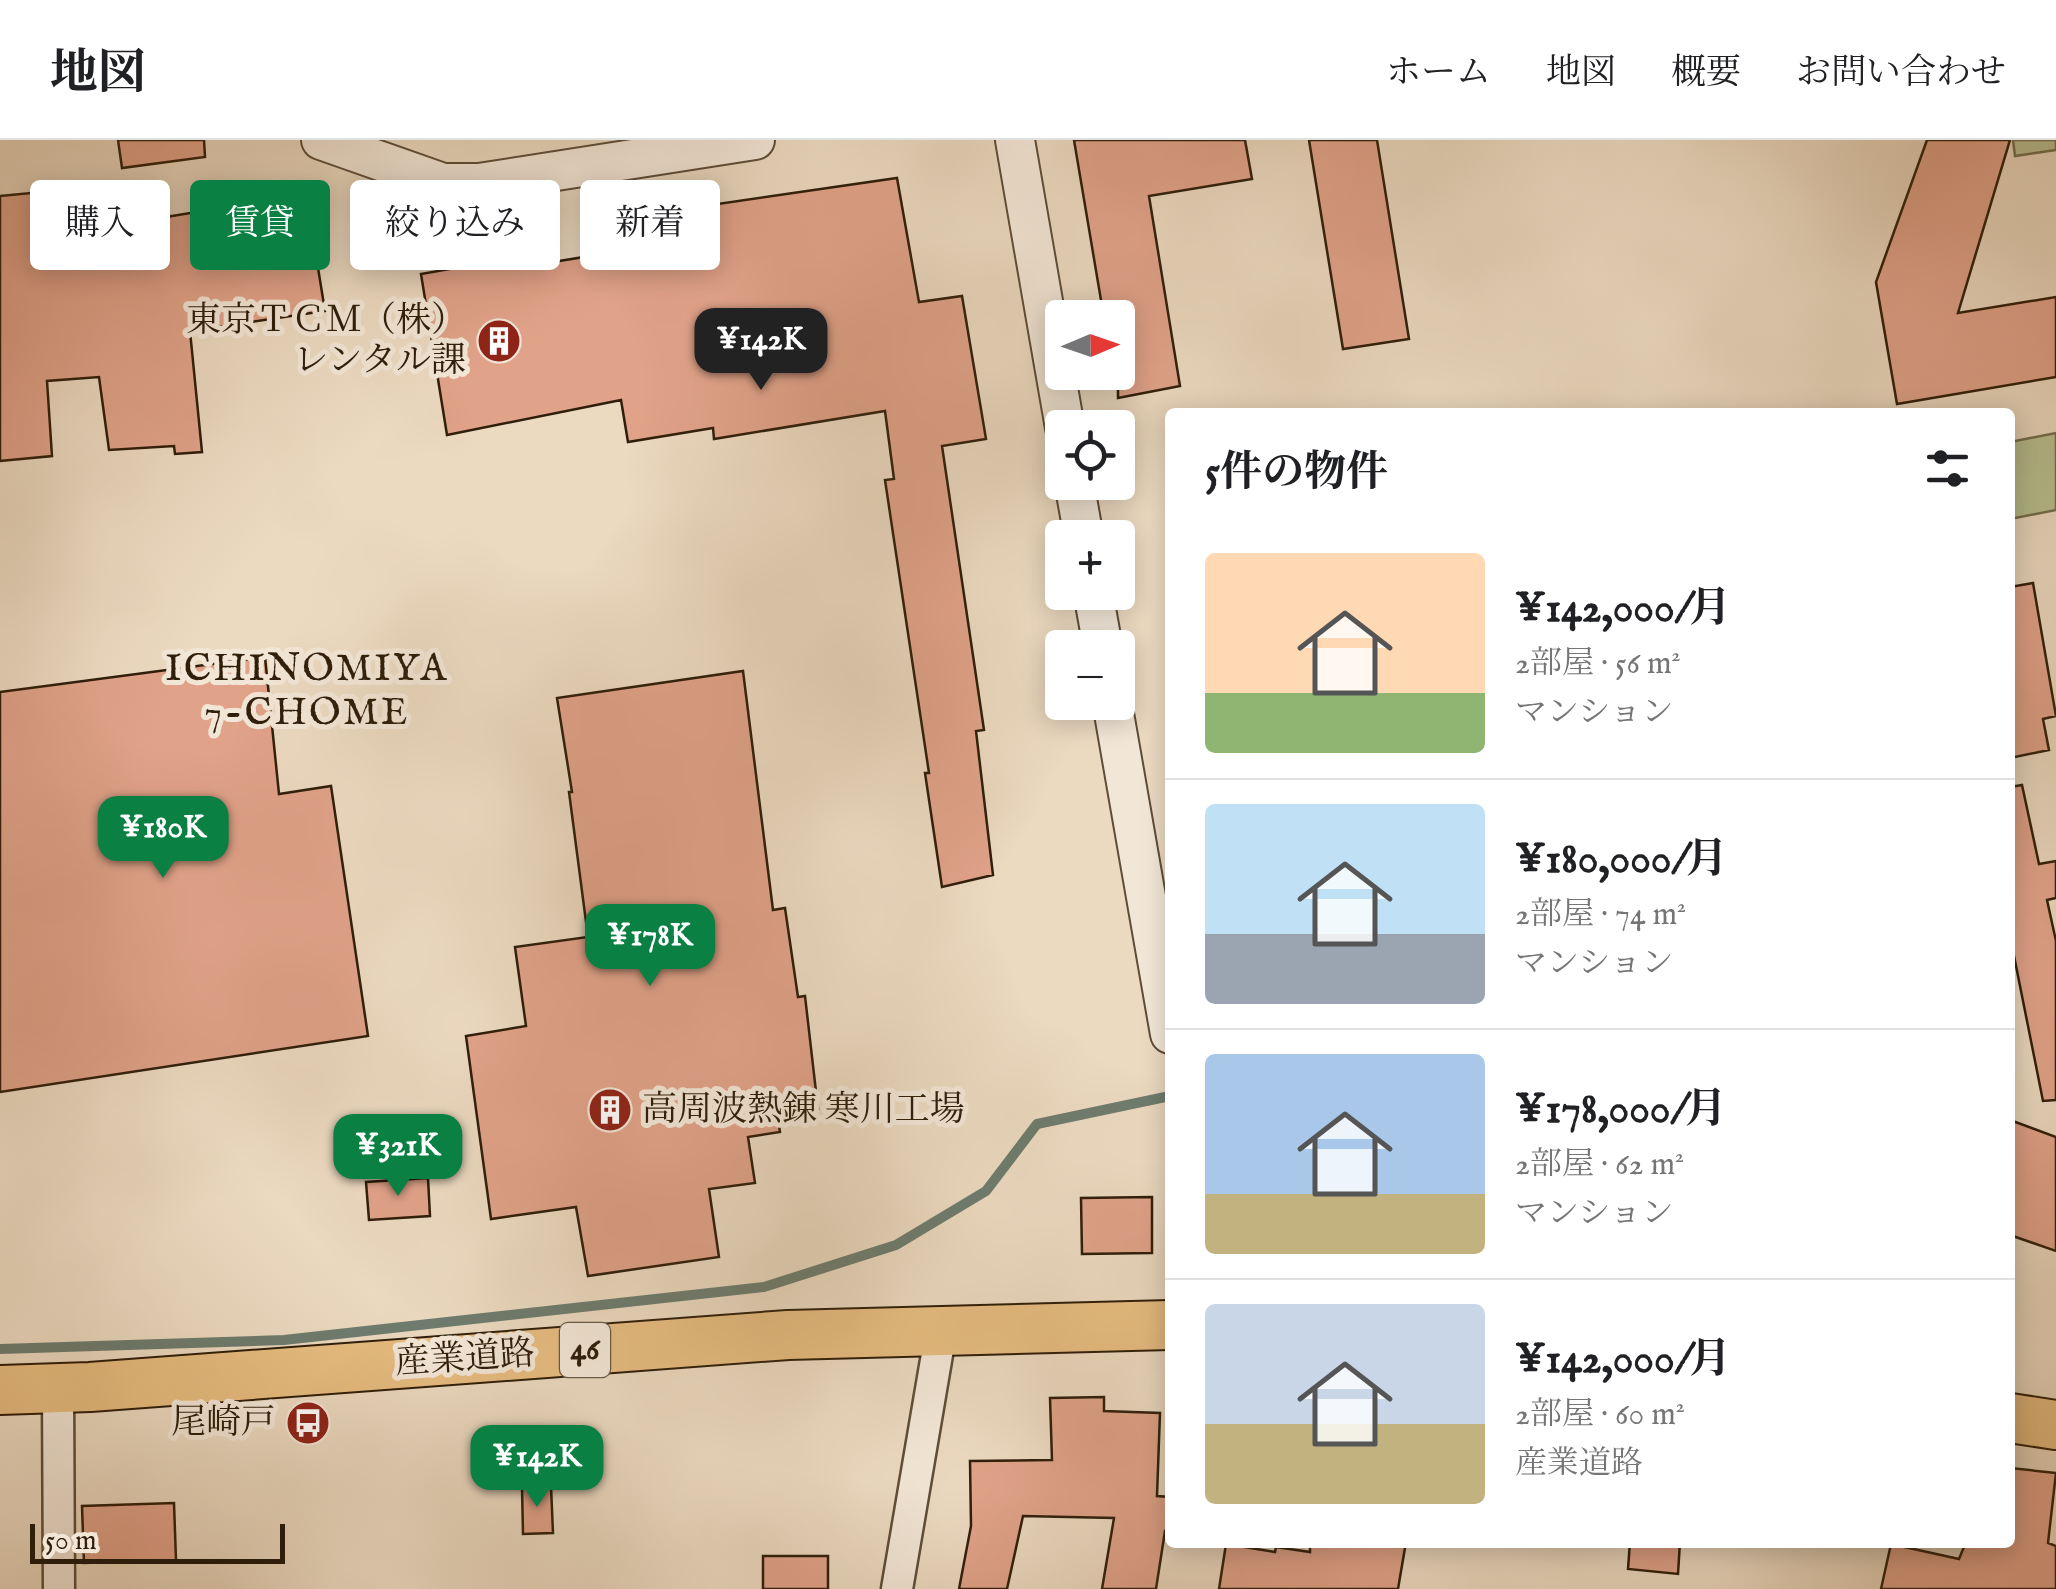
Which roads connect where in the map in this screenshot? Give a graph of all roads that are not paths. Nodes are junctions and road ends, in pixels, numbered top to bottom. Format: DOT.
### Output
graph roads {
  1 [pos="322,140"];
  2 [pos="755,140"];
  3 [pos="1014,140"];
  4 [pos="1061,410"];
  5 [pos="1115,720"];
  6 [pos="1165,1005"];
  7 [pos="1165,1325"];
  8 [pos="941,1331"];
  9 [pos="58,1389"];
  10 [pos="0,1390"];
  11 [pos="2015,1419"];
  12 [pos="2056,1425"];
  13 [pos="59,1589"];
  14 [pos="897,1589"];
  1 -- 2 [label="street"];
  3 -- 4 [label="street"];
  5 -- 6 [label="street"];
  7 -- 8 [label="main road, 産業道路 / 46"];
  8 -- 9 [label="main road, 産業道路 / 46"];
  8 -- 14 [label="street"];
  9 -- 10 [label="main road, 産業道路 / 46"];
  9 -- 13 [label="street"];
  11 -- 12 [label="main road"];
}
